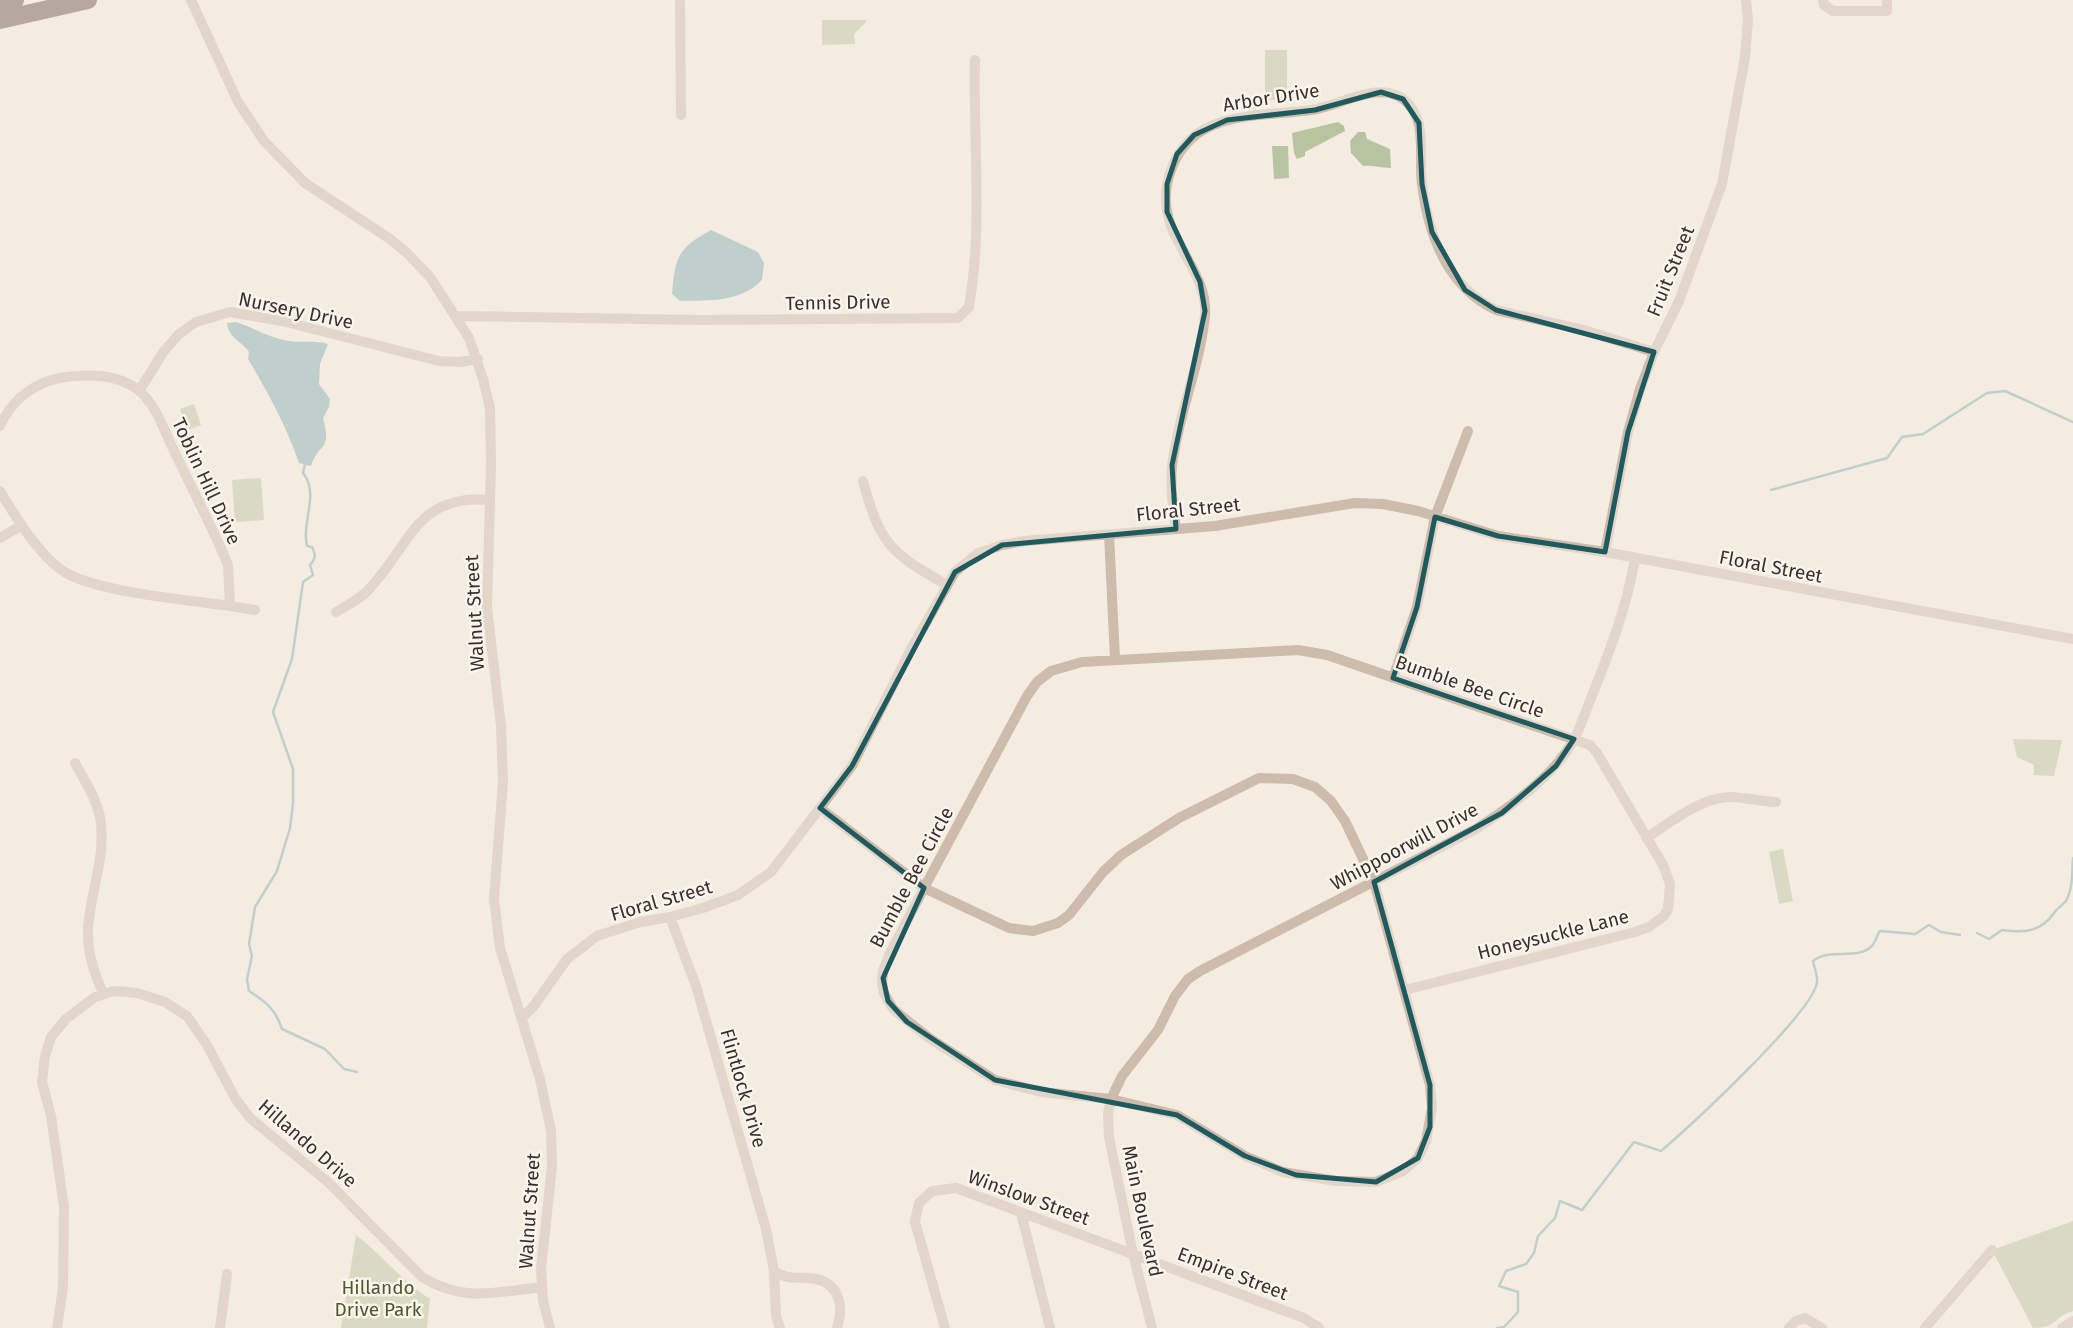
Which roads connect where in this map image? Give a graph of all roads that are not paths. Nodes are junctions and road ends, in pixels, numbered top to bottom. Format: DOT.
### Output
graph roads {
  1 [pos="15,0"];
  2 [pos="88,0"];
  3 [pos="191,0"];
  4 [pos="680,0"];
  5 [pos="1746,0"];
  6 [pos="1823,0"];
  7 [pos="1886,0"];
  8 [pos="0,4"];
  9 [pos="0,20"];
  10 [pos="975,60"];
  11 [pos="681,115"];
  12 [pos="457,316"];
  13 [pos="1654,352"];
  14 [pos="478,359"];
  15 [pos="139,391"];
  16 [pos="3,411"];
  17 [pos="0,426"];
  18 [pos="1468,431"];
  19 [pos="863,481"];
  20 [pos="0,491"];
  21 [pos="490,500"];
  22 [pos="1436,517"];
  23 [pos="22,525"];
  24 [pos="1176,529"];
  25 [pos="1109,534"];
  26 [pos="0,538"];
  27 [pos="1605,552"];
  28 [pos="1635,558"];
  29 [pos="947,585"];
  30 [pos="230,606"];
  31 [pos="256,610"];
  32 [pos="336,612"];
  33 [pos="2073,639"];
  34 [pos="1115,659"];
  35 [pos="1393,678"];
  36 [pos="1574,738"];
  37 [pos="75,763"];
  38 [pos="1776,802"];
  39 [pos="820,808"];
  40 [pos="1646,838"];
  41 [pos="1374,882"];
  42 [pos="924,888"];
  43 [pos="670,918"];
  44 [pos="1405,990"];
  45 [pos="103,993"];
  46 [pos="521,1019"];
  47 [pos="1111,1100"];
  48 [pos="1021,1213"];
  49 [pos="1992,1250"];
  50 [pos="1133,1254"];
  51 [pos="774,1271"];
  52 [pos="227,1274"];
  53 [pos="542,1287"];
  54 [pos="2073,1321"];
  55 [pos="57,1328"];
  56 [pos="220,1328"];
  57 [pos="550,1328"];
  58 [pos="780,1328"];
  59 [pos="837,1328"];
  60 [pos="945,1328"];
  61 [pos="1051,1328"];
  62 [pos="1152,1328"];
  63 [pos="1320,1328"];
  64 [pos="1789,1328"];
  65 [pos="1822,1328"];
  66 [pos="1925,1328"];
  67 [pos="2062,1328"];
  1 -- 8 [label="highway"];
  2 -- 9 [label="highway"];
  3 -- 12 [label="street, Walnut Street"];
  4 -- 11 [label="street"];
  5 -- 13 [label="street, Fruit Street"];
  6 -- 7 [label="street"];
  10 -- 12 [label="street, Tennis Drive"];
  12 -- 14 [label="street, Walnut Street"];
  13 -- 24 [label="street, Arbor Drive"];
  13 -- 27 [label="street, Fruit Street"];
  14 -- 15 [label="street, Nursery Drive"];
  14 -- 21 [label="street, Walnut Street"];
  15 -- 16 [label="street"];
  15 -- 30 [label="street, Toblin Hill Drive"];
  16 -- 17 [label="street"];
  18 -- 22 [label="street"];
  19 -- 29 [label="street"];
  20 -- 23 [label="street"];
  21 -- 32 [label="street"];
  21 -- 46 [label="street, Walnut Street"];
  22 -- 24 [label="street, Floral Street"];
  22 -- 27 [label="street, Floral Street"];
  22 -- 35 [label="street"];
  23 -- 26 [label="street"];
  23 -- 30 [label="street"];
  24 -- 25 [label="street, Floral Street"];
  25 -- 29 [label="street, Floral Street"];
  25 -- 34 [label="street"];
  27 -- 28 [label="street, Floral Street"];
  28 -- 33 [label="street, Floral Street"];
  28 -- 36 [label="street, Whippoorwill Drive"];
  29 -- 39 [label="street, Floral Street"];
  30 -- 31 [label="street"];
  34 -- 35 [label="street, Bumble Bee Circle"];
  34 -- 42 [label="street, Bumble Bee Circle"];
  35 -- 36 [label="street, Bumble Bee Circle"];
  36 -- 40 [label="street, Honeysuckle Lane"];
  36 -- 41 [label="street, Whippoorwill Drive"];
  37 -- 45 [label="street"];
  38 -- 40 [label="street"];
  39 -- 42 [label="street, Bumble Bee Circle"];
  39 -- 43 [label="street, Floral Street"];
  40 -- 44 [label="street, Honeysuckle Lane"];
  41 -- 42 [label="street, Bumble Bee Circle"];
  41 -- 44 [label="street, Bumble Bee Circle"];
  41 -- 47 [label="street, Whippoorwill Drive"];
  42 -- 47 [label="street, Bumble Bee Circle"];
  43 -- 46 [label="street, Floral Street"];
  43 -- 51 [label="street, Flintlock Drive"];
  44 -- 47 [label="street, Bumble Bee Circle"];
  45 -- 53 [label="street, Hillando Drive"];
  45 -- 55 [label="street"];
  46 -- 53 [label="street, Walnut Street"];
  47 -- 50 [label="street, Main Boulevard"];
  48 -- 50 [label="street, Winslow Street"];
  48 -- 60 [label="street, Winslow Street"];
  48 -- 61 [label="street"];
  49 -- 66 [label="street"];
  50 -- 62 [label="street, Main Boulevard"];
  50 -- 63 [label="street, Empire Street"];
  51 -- 58 [label="street, Flintlock Drive"];
  51 -- 59 [label="street"];
  52 -- 56 [label="street"];
  53 -- 57 [label="street, Walnut Street"];
  54 -- 67 [label="street"];
  64 -- 65 [label="street"];
}
